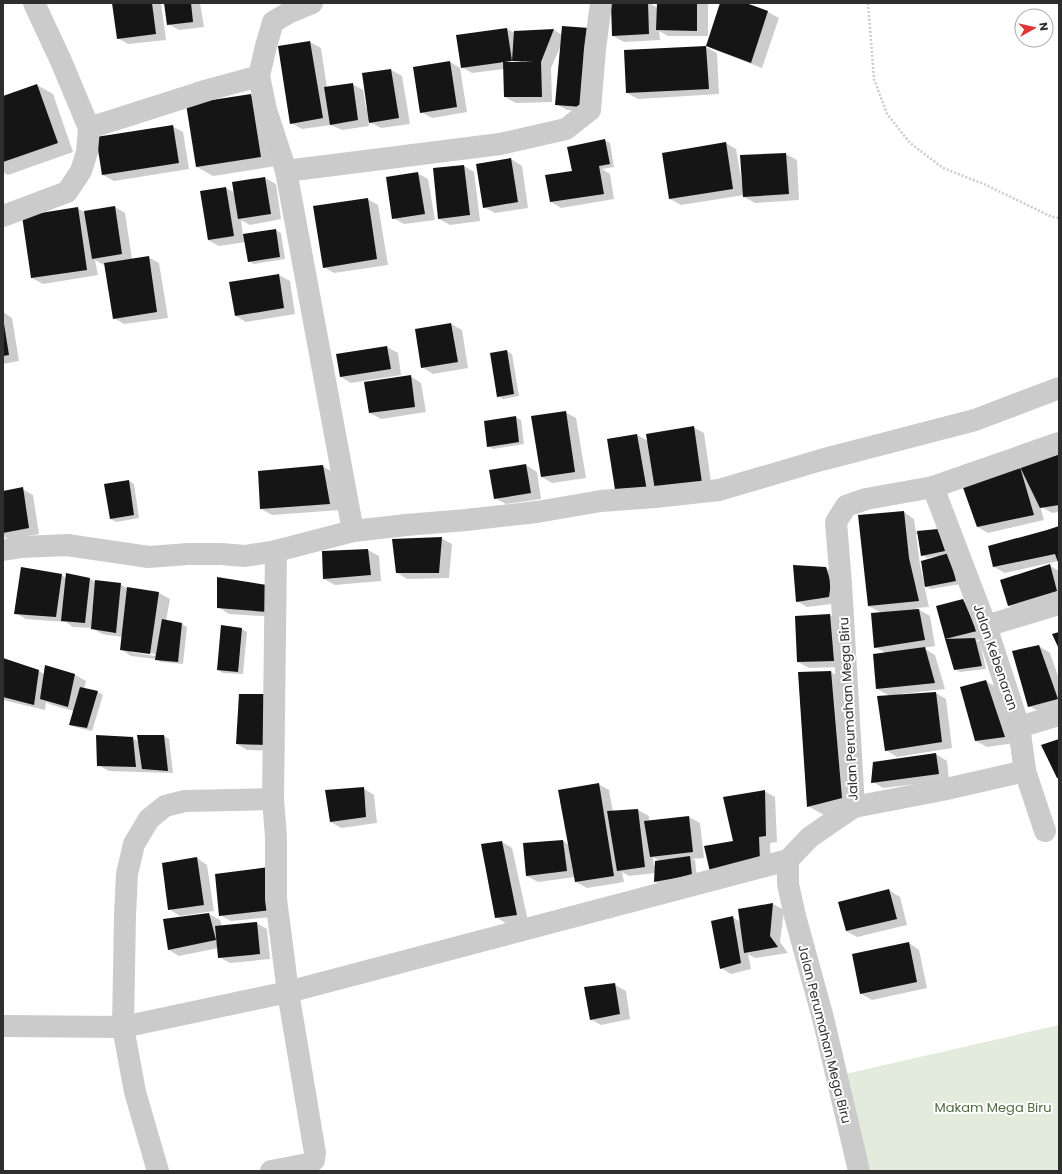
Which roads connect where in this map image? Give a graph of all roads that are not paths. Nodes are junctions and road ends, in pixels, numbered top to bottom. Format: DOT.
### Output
graph roads {
  1 [pos="34,3"];
  2 [pos="312,3"];
  3 [pos="601,3"];
  4 [pos="259,76"];
  5 [pos="90,128"];
  6 [pos="286,171"];
  7 [pos="3,216"];
  8 [pos="1059,388"];
  9 [pos="1059,443"];
  10 [pos="933,488"];
  11 [pos="353,531"];
  12 [pos="3,550"];
  13 [pos="276,551"];
  14 [pos="1059,604"];
  15 [pos="986,626"];
  16 [pos="1059,715"];
  17 [pos="1019,727"];
  18 [pos="1025,771"];
  19 [pos="273,800"];
  20 [pos="854,807"];
  21 [pos="1052,836"];
  22 [pos="788,860"];
  23 [pos="288,992"];
  24 [pos="3,1026"];
  25 [pos="123,1027"];
  26 [pos="158,1171"];
  27 [pos="271,1171"];
  28 [pos="859,1171"];
  1 -- 5 [label="street"];
  2 -- 4 [label="street"];
  3 -- 6 [label="street"];
  4 -- 5 [label="street"];
  4 -- 6 [label="street"];
  5 -- 7 [label="street"];
  6 -- 11 [label="street"];
  8 -- 11 [label="street"];
  9 -- 10 [label="street, Jalan Perumahan Mega Biru"];
  10 -- 15 [label="street, Jalan Kebenaran"];
  10 -- 20 [label="street, Jalan Perumahan Mega Biru"];
  11 -- 13 [label="street"];
  12 -- 13 [label="street"];
  13 -- 19 [label="street"];
  14 -- 15 [label="street"];
  15 -- 17 [label="street, Jalan Kebenaran"];
  16 -- 17 [label="street"];
  17 -- 18 [label="street, Jalan Kebenaran"];
  18 -- 20 [label="street"];
  18 -- 21 [label="street, Jalan Kebenaran"];
  19 -- 23 [label="street"];
  19 -- 25 [label="street"];
  20 -- 22 [label="street, Jalan Perumahan Mega Biru"];
  22 -- 23 [label="street"];
  22 -- 28 [label="street, Jalan Perumahan Mega Biru"];
  23 -- 25 [label="street"];
  23 -- 27 [label="street"];
  24 -- 25 [label="street"];
  25 -- 26 [label="street"];
}
